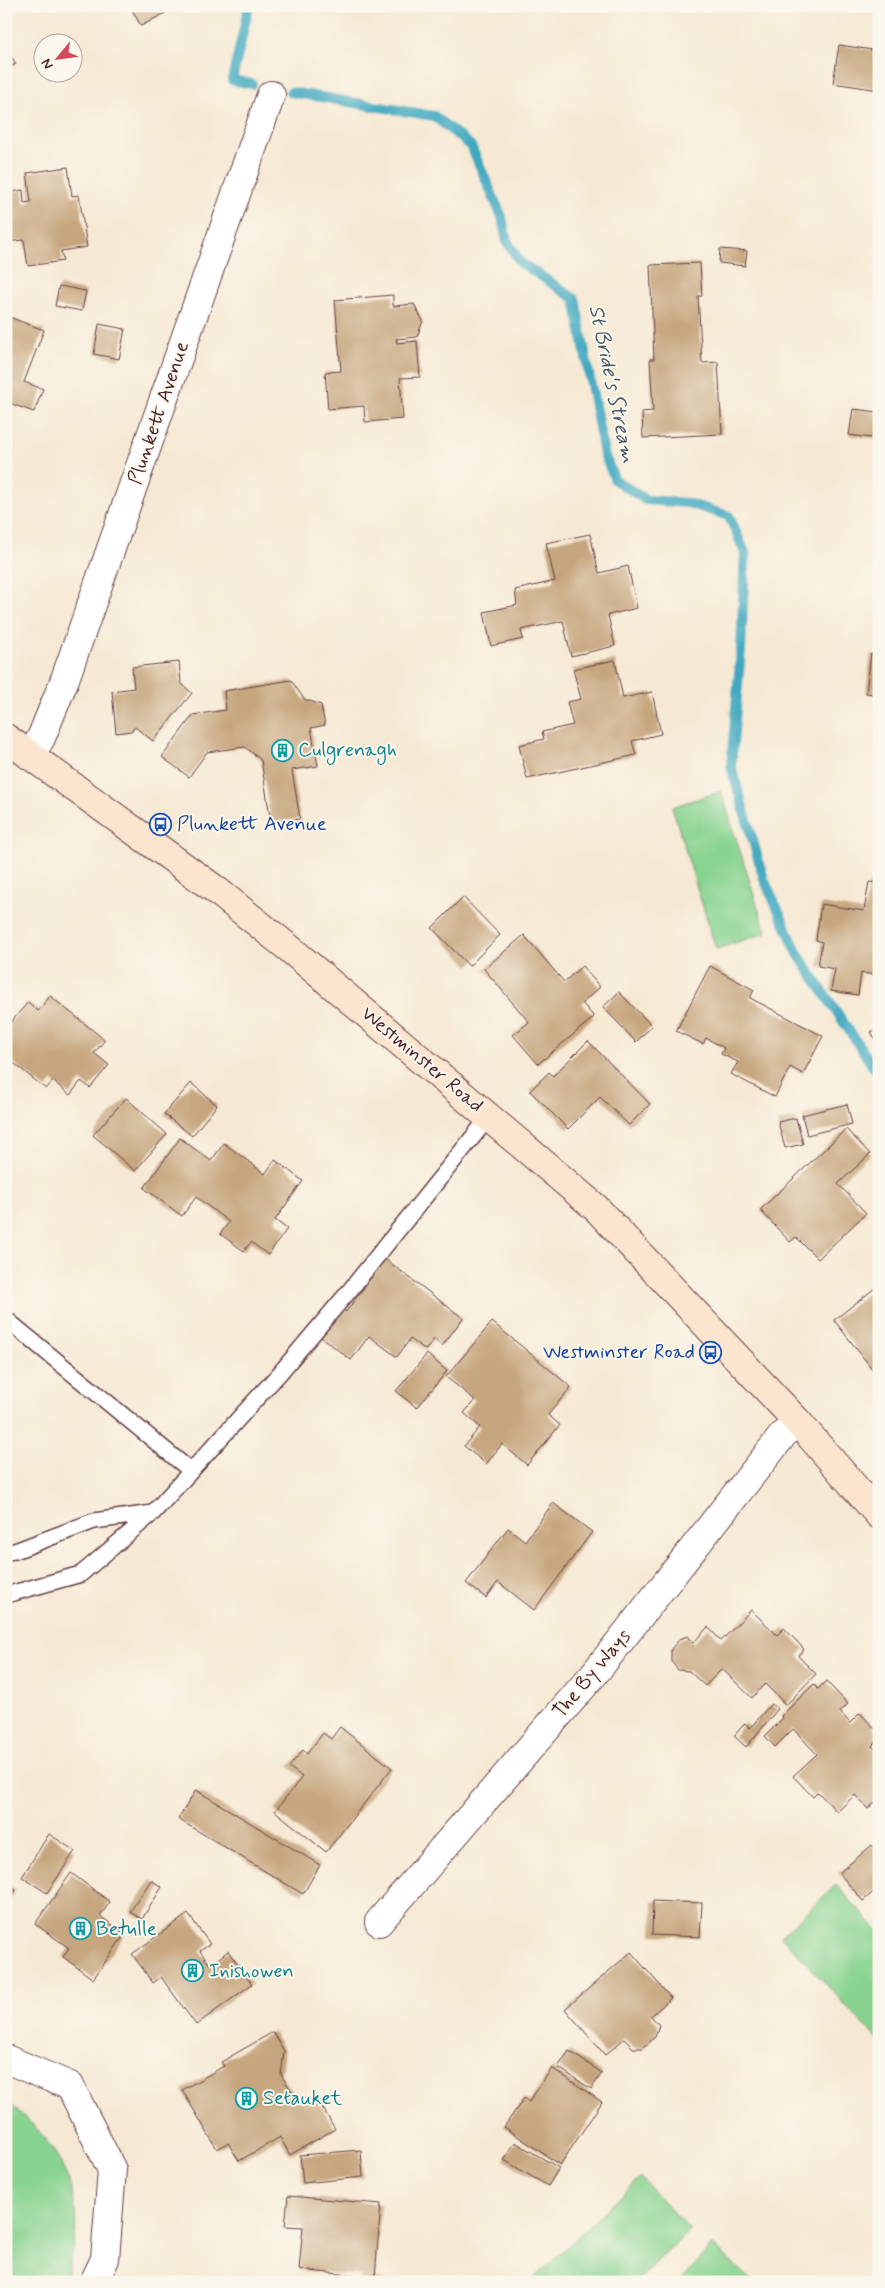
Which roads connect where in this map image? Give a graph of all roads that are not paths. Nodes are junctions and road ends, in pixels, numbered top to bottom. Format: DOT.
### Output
graph roads {
  1 [pos="271,95"];
  2 [pos="6,738"];
  3 [pos="30,756"];
  4 [pos="489,1117"];
  5 [pos="6,1319"];
  6 [pos="797,1421"];
  7 [pos="191,1471"];
  8 [pos="153,1513"];
  9 [pos="879,1516"];
  10 [pos="6,1552"];
  11 [pos="6,1595"];
  12 [pos="379,1922"];
  13 [pos="6,2060"];
  14 [pos="94,2282"];
  1 -- 3 [label="street, Plunkett Avenue"];
  2 -- 3 [label="street, Westminster Road"];
  3 -- 4 [label="street, Westminster Road"];
  4 -- 6 [label="street, Westminster Road"];
  4 -- 7 [label="lane"];
  5 -- 7 [label="lane"];
  6 -- 9 [label="street, Westminster Road"];
  6 -- 12 [label="street, The By Ways"];
  7 -- 8 [label="lane"];
  8 -- 10 [label="lane"];
  8 -- 11 [label="lane"];
  13 -- 14 [label="street"];
}
